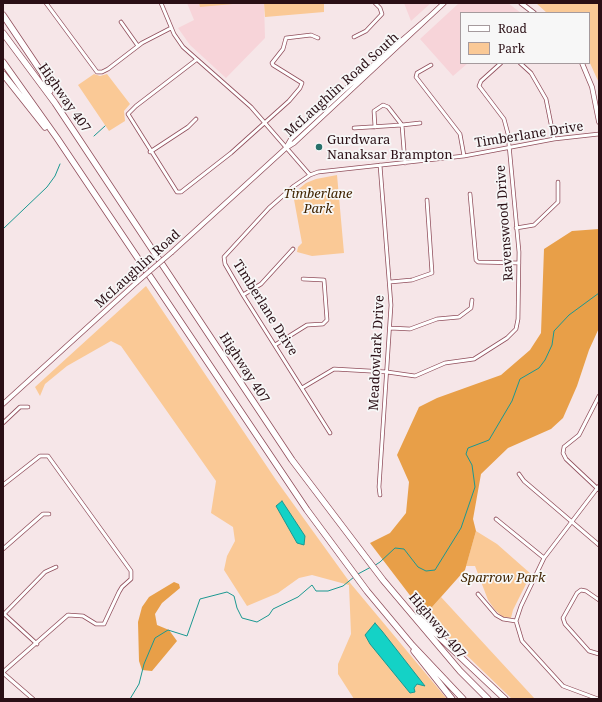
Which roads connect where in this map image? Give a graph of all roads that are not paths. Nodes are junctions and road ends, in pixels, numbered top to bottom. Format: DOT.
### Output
graph roads {
  1 [pos="46,3"];
  2 [pos="162,3"];
  3 [pos="375,3"];
  4 [pos="444,3"];
  5 [pos="521,3"];
  6 [pos="533,12"];
  7 [pos="3,15"];
  8 [pos="121,22"];
  9 [pos="171,28"];
  10 [pos="3,33"];
  11 [pos="354,37"];
  12 [pos="318,38"];
  13 [pos="138,46"];
  14 [pos="196,60"];
  15 [pos="3,62"];
  16 [pos="500,64"];
  17 [pos="521,64"];
  18 [pos="582,64"];
  19 [pos="430,66"];
  20 [pos="3,74"];
  21 [pos="55,103"];
  22 [pos="196,119"];
  23 [pos="599,122"];
  24 [pos="265,123"];
  25 [pos="420,123"];
  26 [pos="402,125"];
  27 [pos="375,127"];
  28 [pos="354,128"];
  29 [pos="599,134"];
  30 [pos="57,138"];
  31 [pos="554,139"];
  32 [pos="286,148"];
  33 [pos="510,148"];
  34 [pos="150,152"];
  35 [pos="464,156"];
  36 [pos="405,163"];
  37 [pos="380,165"];
  38 [pos="310,175"];
  39 [pos="558,182"];
  40 [pos="470,194"];
  41 [pos="427,200"];
  42 [pos="516,228"];
  43 [pos="293,249"];
  44 [pos="519,263"];
  45 [pos="303,279"];
  46 [pos="390,282"];
  47 [pos="243,295"];
  48 [pos="472,300"];
  49 [pos="390,328"];
  50 [pos="275,345"];
  51 [pos="387,372"];
  52 [pos="302,388"];
  53 [pos="599,396"];
  54 [pos="3,404"];
  55 [pos="28,407"];
  56 [pos="3,423"];
  57 [pos="330,433"];
  58 [pos="520,474"];
  59 [pos="3,485"];
  60 [pos="598,489"];
  61 [pos="380,495"];
  62 [pos="49,514"];
  63 [pos="496,519"];
  64 [pos="571,523"];
  65 [pos="599,545"];
  66 [pos="3,549"];
  67 [pos="544,558"];
  68 [pos="56,567"];
  69 [pos="478,594"];
  70 [pos="599,600"];
  71 [pos="4,614"];
  72 [pos="413,614"];
  73 [pos="516,621"];
  74 [pos="37,644"];
  75 [pos="412,645"];
  76 [pos="599,654"];
  77 [pos="3,673"];
  78 [pos="33,699"];
  79 [pos="452,699"];
  80 [pos="463,699"];
  81 [pos="488,699"];
  82 [pos="505,699"];
  83 [pos="598,699"];
  1 -- 13 [label="street"];
  2 -- 9 [label="street"];
  3 -- 11 [label="street"];
  4 -- 32 [label="street, McLaughlin Road South"];
  5 -- 6 [label="street"];
  7 -- 21 [label="highway"];
  8 -- 13 [label="street"];
  9 -- 13 [label="street"];
  9 -- 14 [label="street"];
  10 -- 21 [label="highway, Highway 407"];
  12 -- 24 [label="street"];
  14 -- 24 [label="street"];
  14 -- 34 [label="street"];
  15 -- 30 [label="highway, Highway 407"];
  16 -- 33 [label="street, Ravenswood Drive"];
  17 -- 31 [label="street"];
  18 -- 23 [label="street"];
  19 -- 35 [label="street"];
  20 -- 30 [label="highway"];
  21 -- 72 [label="highway, Highway 407"];
  22 -- 34 [label="street"];
  24 -- 32 [label="street"];
  24 -- 34 [label="street"];
  25 -- 26 [label="street"];
  26 -- 27 [label="street"];
  26 -- 27 [label="street"];
  26 -- 36 [label="street"];
  27 -- 28 [label="street"];
  29 -- 31 [label="street, Timberlane Drive"];
  30 -- 75 [label="highway, Highway 407"];
  31 -- 33 [label="street, Timberlane Drive"];
  32 -- 38 [label="street"];
  32 -- 54 [label="street, McLaughlin Road, bridge"];
  33 -- 35 [label="street, Timberlane Drive"];
  33 -- 42 [label="street, Ravenswood Drive"];
  35 -- 36 [label="street, Timberlane Drive"];
  36 -- 37 [label="street, Timberlane Drive"];
  37 -- 38 [label="street, Timberlane Drive"];
  37 -- 46 [label="street, Meadowlark Drive"];
  38 -- 47 [label="street, Timberlane Drive"];
  39 -- 42 [label="street"];
  40 -- 44 [label="street"];
  41 -- 46 [label="street"];
  42 -- 44 [label="street, Ravenswood Drive"];
  43 -- 47 [label="street"];
  44 -- 51 [label="street, Ravenswood Drive"];
  45 -- 50 [label="street"];
  46 -- 49 [label="street, Meadowlark Drive"];
  47 -- 50 [label="street, Timberlane Drive"];
  48 -- 49 [label="street"];
  49 -- 51 [label="street, Meadowlark Drive"];
  50 -- 52 [label="street, Timberlane Drive"];
  51 -- 52 [label="street, Ravenswood Drive"];
  51 -- 61 [label="street, Meadowlark Drive"];
  52 -- 57 [label="street, Timberlane Drive"];
  53 -- 60 [label="street"];
  55 -- 56 [label="street"];
  58 -- 64 [label="street"];
  59 -- 74 [label="street"];
  60 -- 64 [label="street"];
  62 -- 66 [label="street"];
  63 -- 67 [label="street"];
  64 -- 65 [label="street"];
  64 -- 67 [label="street"];
  67 -- 73 [label="street"];
  68 -- 71 [label="street"];
  69 -- 73 [label="street"];
  70 -- 76 [label="street"];
  71 -- 74 [label="street"];
  72 -- 81 [label="highway, Highway 407"];
  72 -- 82 [label="highway"];
  73 -- 83 [label="street"];
  74 -- 77 [label="street"];
  75 -- 79 [label="highway"];
  75 -- 80 [label="highway, Highway 407"];
  77 -- 78 [label="street"];
}
